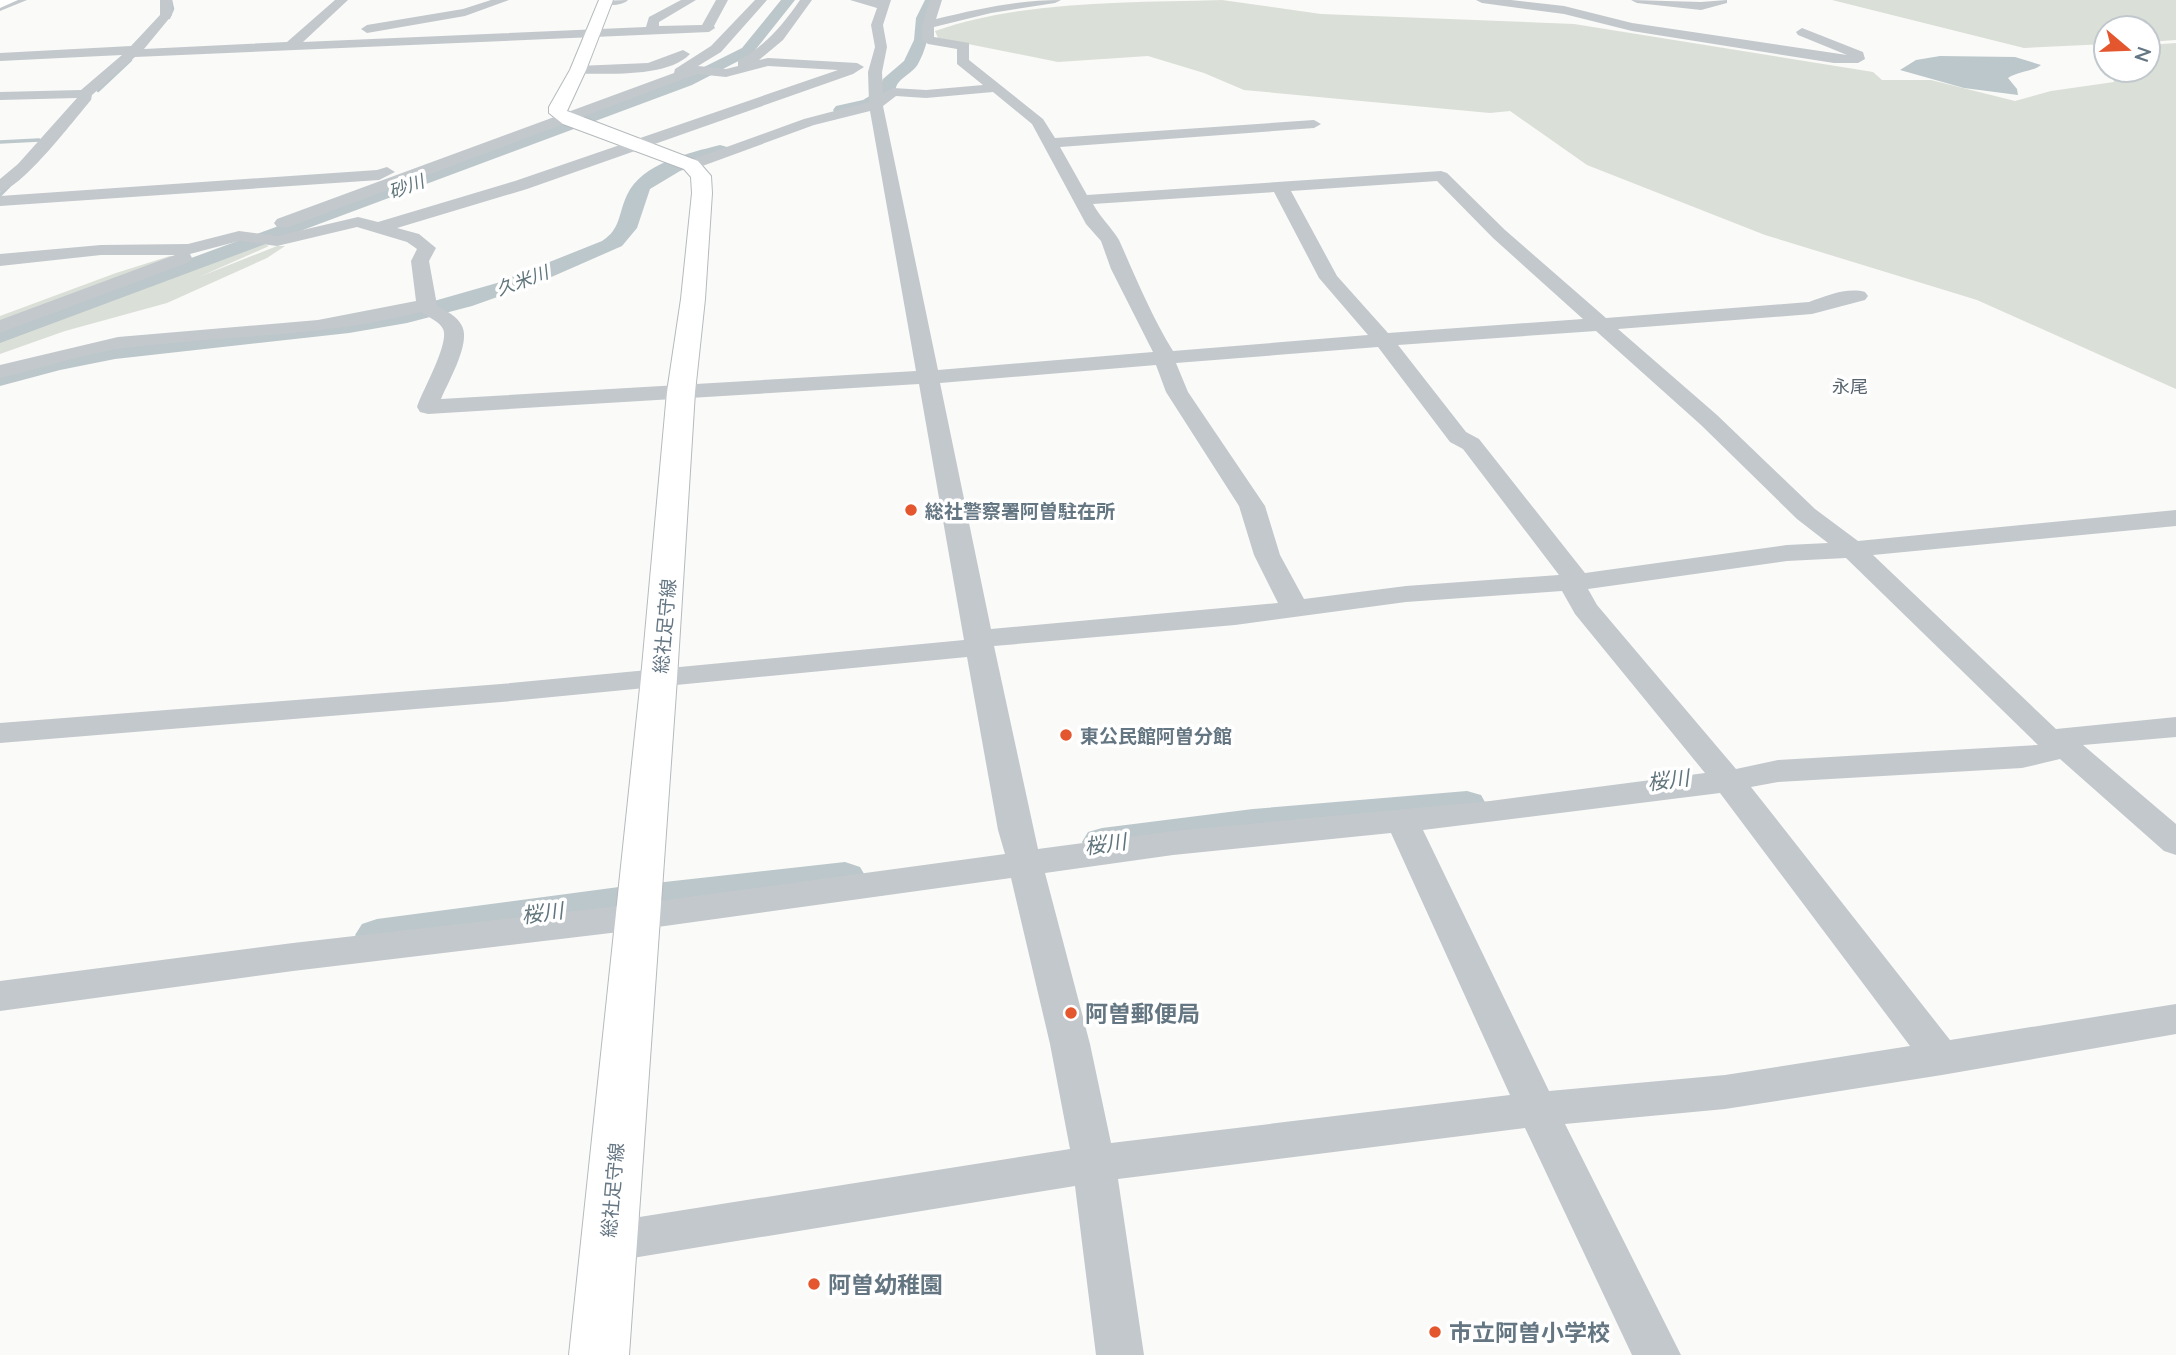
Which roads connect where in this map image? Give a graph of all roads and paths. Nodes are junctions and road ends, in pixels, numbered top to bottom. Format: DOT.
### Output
graph roads {
  1 [pos="10,0"];
  2 [pos="21,0"];
  3 [pos="166,0"];
  4 [pos="342,0"];
  5 [pos="503,0"];
  6 [pos="622,0"];
  7 [pos="690,0"];
  8 [pos="722,0"];
  9 [pos="755,0"];
  10 [pos="761,0"];
  11 [pos="806,0"];
  12 [pos="856,0"];
  13 [pos="936,0"];
  14 [pos="1055,0"];
  15 [pos="1482,0"];
  16 [pos="1637,0"];
  17 [pos="1721,0"];
  18 [pos="884,3"];
  19 [pos="0,5"];
  20 [pos="986,5"];
  21 [pos="606,9"];
  22 [pos="664,15"];
  23 [pos="638,16"];
  24 [pos="707,28"];
  25 [pos="652,30"];
  26 [pos="1802,32"];
  27 [pos="925,33"];
  28 [pos="591,34"];
  29 [pos="292,46"];
  30 [pos="309,46"];
  31 [pos="133,52"];
  32 [pos="880,55"];
  33 [pos="0,57"];
  34 [pos="695,67"];
  35 [pos="854,68"];
  36 [pos="726,72"];
  37 [pos="875,72"];
  38 [pos="574,77"];
  39 [pos="996,88"];
  40 [pos="689,89"];
  41 [pos="85,94"];
  42 [pos="0,96"];
  43 [pos="875,101"];
  44 [pos="613,117"];
  45 [pos="575,119"];
  46 [pos="505,122"];
  47 [pos="1314,124"];
  48 [pos="1051,143"];
  49 [pos="636,145"];
  50 [pos="687,164"];
  51 [pos="0,187"];
  52 [pos="1280,187"];
  53 [pos="1083,200"];
  54 [pos="0,201"];
  55 [pos="380,227"];
  56 [pos="258,239"];
  57 [pos="0,260"];
  58 [pos="1858,296"];
  59 [pos="431,310"];
  60 [pos="1600,324"];
  61 [pos="0,327"];
  62 [pos="1384,341"];
  63 [pos="1166,357"];
  64 [pos="0,372"];
  65 [pos="928,377"];
  66 [pos="681,392"];
  67 [pos="2176,518"];
  68 [pos="1853,550"];
  69 [pos="1575,582"];
  70 [pos="1295,609"];
  71 [pos="979,643"];
  72 [pos="659,678"];
  73 [pos="2176,727"];
  74 [pos="0,733"];
  75 [pos="2053,746"];
  76 [pos="1724,774"];
  77 [pos="1402,821"];
  78 [pos="2176,844"];
  79 [pos="1024,857"];
  80 [pos="638,907"];
  81 [pos="0,996"];
  82 [pos="2176,1019"];
  83 [pos="1942,1059"];
  84 [pos="1537,1109"];
  85 [pos="1094,1164"];
  86 [pos="608,1242"];
  87 [pos="599,1355"];
  88 [pos="1120,1355"];
  89 [pos="1657,1355"];
  1 -- 19 [label="highway"];
  2 -- 19 [label="street"];
  3 -- 31 [label="street"];
  4 -- 29 [label="street"];
  5 -- 30 [label="street"];
  6 -- 21 [label="street"];
  7 -- 22 [label="street"];
  8 -- 24 [label="street"];
  9 -- 24 [label="street"];
  10 -- 34 [label="street"];
  11 -- 36 [label="street"];
  12 -- 18 [label="street"];
  13 -- 27 [label="street"];
  14 -- 20 [label="street"];
  15 -- 26 [label="street"];
  16 -- 17 [label="street"];
  18 -- 32 [label="street"];
  20 -- 27 [label="street"];
  21 -- 28 [label="main road"];
  22 -- 23 [label="street"];
  22 -- 25 [label="street"];
  24 -- 25 [label="street"];
  24 -- 38 [label="street"];
  25 -- 28 [label="street"];
  27 -- 39 [label="street"];
  28 -- 30 [label="street"];
  28 -- 38 [label="main road"];
  29 -- 30 [label="street"];
  29 -- 31 [label="street"];
  31 -- 33 [label="street"];
  31 -- 41 [label="street"];
  32 -- 35 [label="street"];
  32 -- 37 [label="street"];
  34 -- 36 [label="street"];
  34 -- 45 [label="street"];
  35 -- 36 [label="street"];
  35 -- 37 [label="street"];
  35 -- 49 [label="street"];
  36 -- 40 [label="street"];
  37 -- 43 [label="street"];
  38 -- 45 [label="main road"];
  39 -- 43 [label="street"];
  39 -- 48 [label="street"];
  41 -- 42 [label="street"];
  41 -- 51 [label="street"];
  43 -- 50 [label="street"];
  43 -- 65 [label="street"];
  44 -- 45 [label="street"];
  45 -- 49 [label="main road"];
  45 -- 56 [label="street"];
  46 -- 54 [label="street"];
  47 -- 48 [label="street"];
  48 -- 53 [label="street"];
  49 -- 50 [label="main road"];
  49 -- 55 [label="street"];
  50 -- 66 [label="main road, 総社足守線"];
  52 -- 53 [label="street"];
  52 -- 60 [label="street"];
  52 -- 62 [label="street"];
  53 -- 63 [label="street"];
  55 -- 56 [label="street"];
  55 -- 59 [label="street"];
  56 -- 57 [label="street"];
  56 -- 61 [label="street"];
  58 -- 60 [label="street"];
  59 -- 64 [label="street"];
  59 -- 66 [label="street"];
  60 -- 62 [label="street"];
  60 -- 68 [label="street"];
  62 -- 63 [label="street"];
  62 -- 69 [label="street"];
  63 -- 65 [label="street"];
  63 -- 70 [label="street"];
  65 -- 66 [label="street"];
  65 -- 71 [label="street"];
  66 -- 72 [label="main road, 総社足守線"];
  67 -- 68 [label="street"];
  68 -- 69 [label="street"];
  68 -- 75 [label="street"];
  69 -- 70 [label="street"];
  69 -- 76 [label="street"];
  70 -- 71 [label="street"];
  71 -- 72 [label="street"];
  71 -- 79 [label="street"];
  72 -- 74 [label="street"];
  72 -- 80 [label="main road, 総社足守線"];
  73 -- 75 [label="street"];
  75 -- 76 [label="street"];
  75 -- 78 [label="street"];
  76 -- 77 [label="street"];
  76 -- 83 [label="street"];
  77 -- 79 [label="street"];
  77 -- 84 [label="street"];
  79 -- 80 [label="street"];
  79 -- 85 [label="street"];
  80 -- 81 [label="street"];
  80 -- 86 [label="main road, 総社足守線"];
  82 -- 83 [label="street"];
  83 -- 84 [label="street"];
  84 -- 85 [label="street"];
  84 -- 89 [label="street"];
  85 -- 86 [label="street"];
  85 -- 88 [label="street"];
  86 -- 87 [label="main road, 総社足守線"];
}
